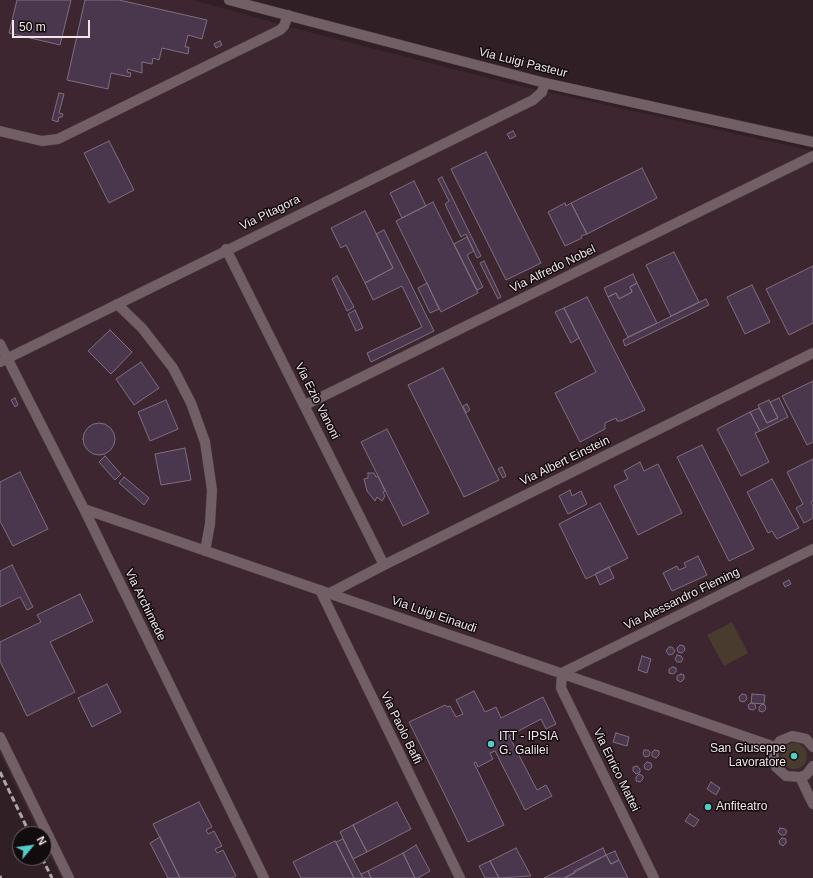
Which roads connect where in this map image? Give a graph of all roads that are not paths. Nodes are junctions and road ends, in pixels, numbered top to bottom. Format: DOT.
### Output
graph roads {
  1 [pos="229,0"];
  2 [pos="288,15"];
  3 [pos="544,83"];
  4 [pos="0,131"];
  5 [pos="813,142"];
  6 [pos="813,156"];
  7 [pos="226,249"];
  8 [pos="117,304"];
  9 [pos="0,344"];
  10 [pos="813,353"];
  11 [pos="4,360"];
  12 [pos="305,406"];
  13 [pos="84,509"];
  14 [pos="813,549"];
  15 [pos="205,550"];
  16 [pos="384,565"];
  17 [pos="325,592"];
  18 [pos="562,673"];
  19 [pos="0,737"];
  20 [pos="812,744"];
  21 [pos="775,747"];
  22 [pos="813,766"];
  23 [pos="800,778"];
  24 [pos="813,804"];
  25 [pos="69,878"];
  26 [pos="264,878"];
  27 [pos="460,878"];
  28 [pos="654,878"];
  1 -- 2 [label="street, Via Luigi Pasteur"];
  2 -- 3 [label="street, Via Luigi Pasteur"];
  2 -- 4 [label="street"];
  3 -- 5 [label="street, Via Luigi Pasteur"];
  3 -- 7 [label="street, Via Pitagora"];
  6 -- 12 [label="street, Via Alfredo Nobel"];
  7 -- 8 [label="street, Via Pitagora"];
  7 -- 12 [label="street, Via Ezio Vanoni"];
  8 -- 11 [label="street, Via Pitagora"];
  8 -- 15 [label="street"];
  9 -- 11 [label="street, Via Archimede"];
  10 -- 16 [label="street, Via Albert Einstein"];
  11 -- 13 [label="street, Via Archimede"];
  12 -- 16 [label="street, Via Ezio Vanoni"];
  13 -- 15 [label="street, Via Luigi Einaudi"];
  13 -- 26 [label="street, Via Archimede"];
  14 -- 18 [label="street, Via Alessandro Fleming"];
  15 -- 17 [label="street, Via Luigi Einaudi"];
  16 -- 17 [label="street, Via Albert Einstein"];
  17 -- 18 [label="street, Via Luigi Einaudi"];
  17 -- 27 [label="street, Via Paolo Baffi"];
  18 -- 21 [label="street, Via Luigi Einaudi"];
  18 -- 28 [label="street, Via Enrico Mattei"];
  19 -- 25 [label="street"];
  20 -- 21 [label="street"];
  21 -- 23 [label="street"];
  22 -- 23 [label="street"];
  23 -- 24 [label="street"];
}
